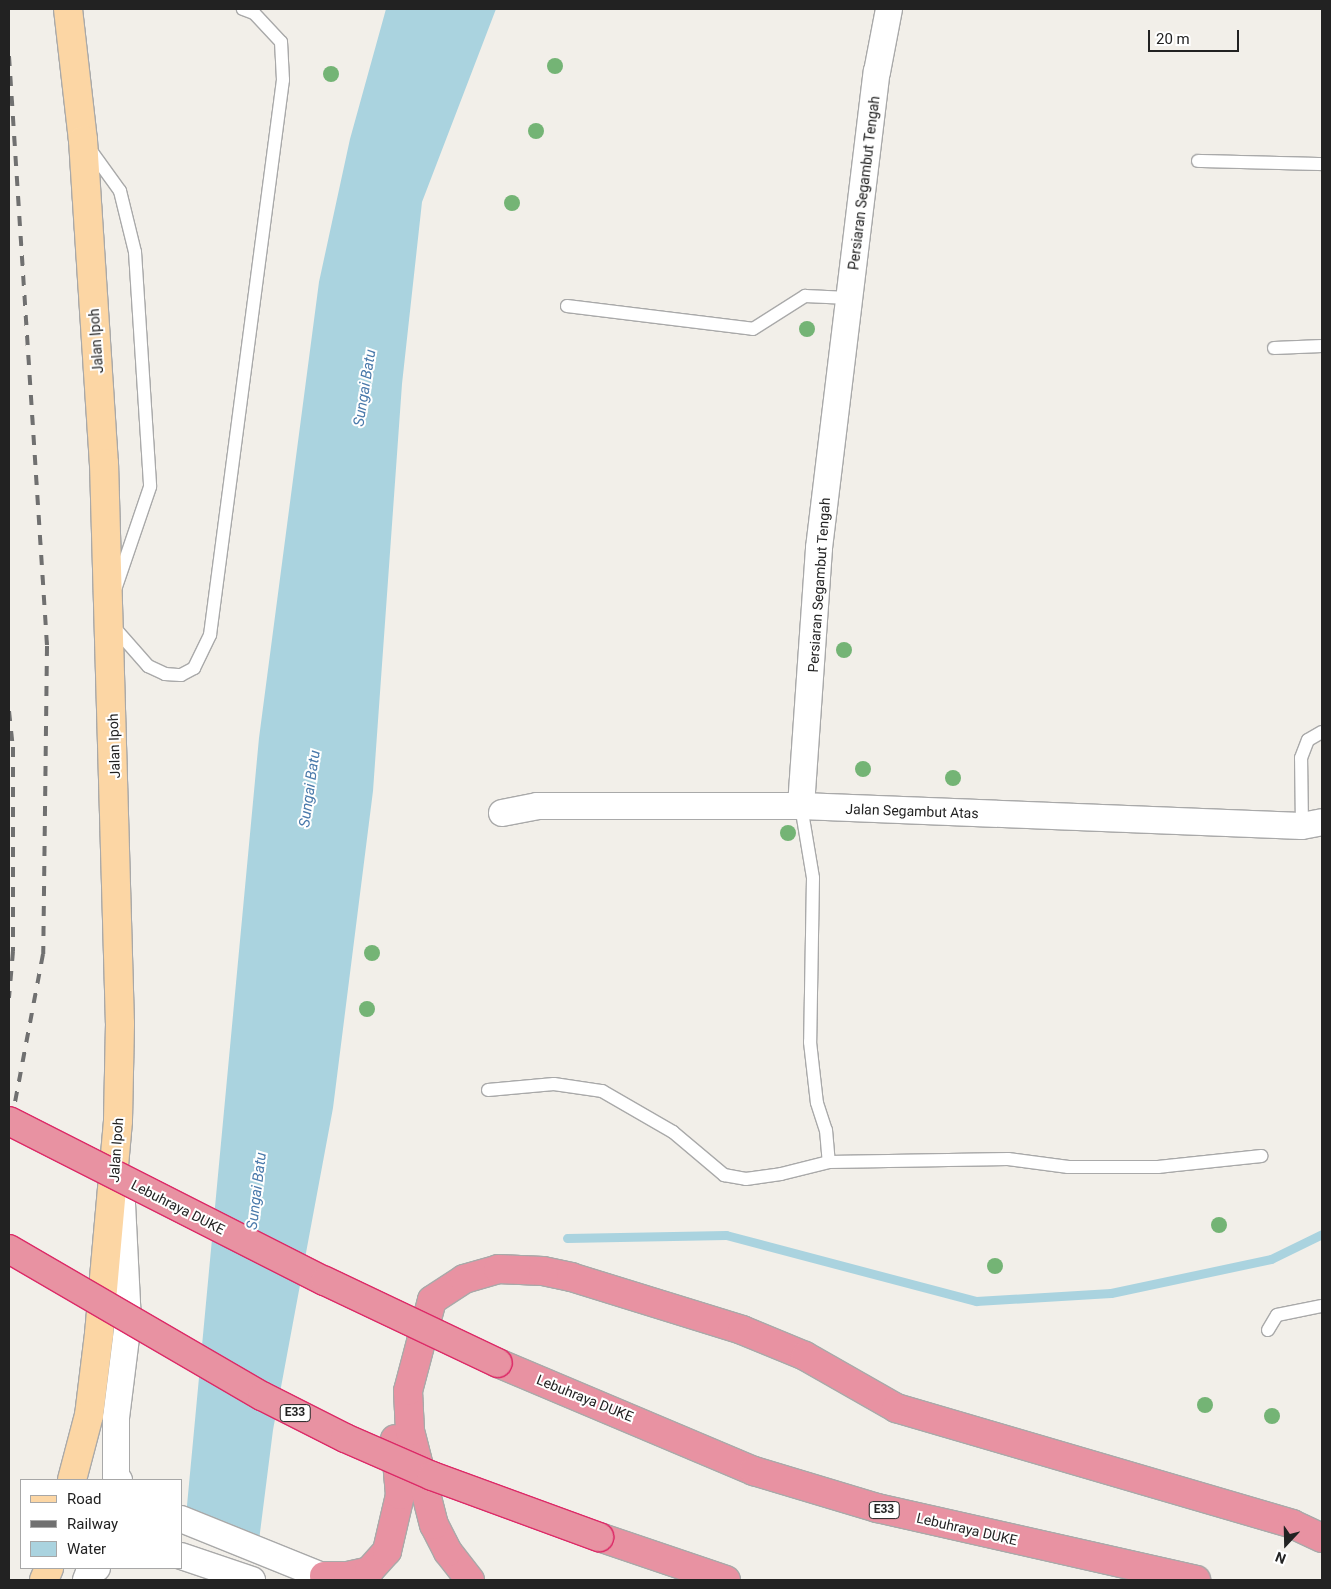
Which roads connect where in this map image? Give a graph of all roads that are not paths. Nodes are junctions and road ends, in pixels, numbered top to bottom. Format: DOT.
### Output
graph roads {
  1 [pos="68,9"];
  2 [pos="243,9"];
  3 [pos="889,9"];
  4 [pos="88,46"];
  5 [pos="74,83"];
  6 [pos="83,140"];
  7 [pos="1198,161"];
  8 [pos="1322,164"];
  9 [pos="849,298"];
  10 [pos="567,306"];
  11 [pos="1322,346"];
  12 [pos="1274,348"];
  13 [pos="110,614"];
  14 [pos="1322,732"];
  15 [pos="801,806"];
  16 [pos="502,813"];
  17 [pos="1312,824"];
  18 [pos="488,1090"];
  19 [pos="9,1121"];
  20 [pos="118,1121"];
  21 [pos="1261,1156"];
  22 [pos="829,1162"];
  23 [pos="9,1249"];
  24 [pos="432,1300"];
  25 [pos="1322,1306"];
  26 [pos="1268,1330"];
  27 [pos="72,1479"];
  28 [pos="118,1479"];
  29 [pos="182,1519"];
  30 [pos="434,1525"];
  31 [pos="1322,1538"];
  32 [pos="182,1556"];
  33 [pos="95,1569"];
  34 [pos="328,1578"];
  35 [pos="86,1580"];
  36 [pos="252,1580"];
  37 [pos="470,1580"];
  38 [pos="480,1580"];
  39 [pos="726,1580"];
  40 [pos="1196,1580"];
  1 -- 5 [label="main road, Jalan Ipoh"];
  2 -- 13 [label="lane"];
  3 -- 9 [label="street, Persiaran Segambut Tengah"];
  4 -- 5 [label="lane"];
  5 -- 6 [label="main road, Jalan Ipoh"];
  6 -- 13 [label="main road, Jalan Ipoh"];
  6 -- 13 [label="lane"];
  7 -- 8 [label="lane"];
  9 -- 10 [label="lane"];
  9 -- 15 [label="street, Persiaran Segambut Tengah"];
  11 -- 12 [label="lane"];
  13 -- 20 [label="main road, Jalan Ipoh"];
  14 -- 17 [label="lane"];
  15 -- 16 [label="street, Jalan Segambut Atas"];
  15 -- 17 [label="street, Jalan Segambut Atas"];
  15 -- 22 [label="lane, Persiaran Segambut Tengah"];
  18 -- 22 [label="lane"];
  19 -- 40 [label="highway, Lebuhraya DUKE / E33, bridge"];
  20 -- 27 [label="main road, Jalan Ipoh"];
  20 -- 28 [label="street"];
  21 -- 22 [label="lane"];
  23 -- 39 [label="highway, E33, bridge"];
  24 -- 30 [label="highway"];
  24 -- 31 [label="highway"];
  24 -- 34 [label="highway"];
  25 -- 26 [label="lane"];
  29 -- 34 [label="street"];
  30 -- 37 [label="highway"];
  30 -- 38 [label="highway"];
  32 -- 36 [label="street"];
  33 -- 35 [label="street"];
}
